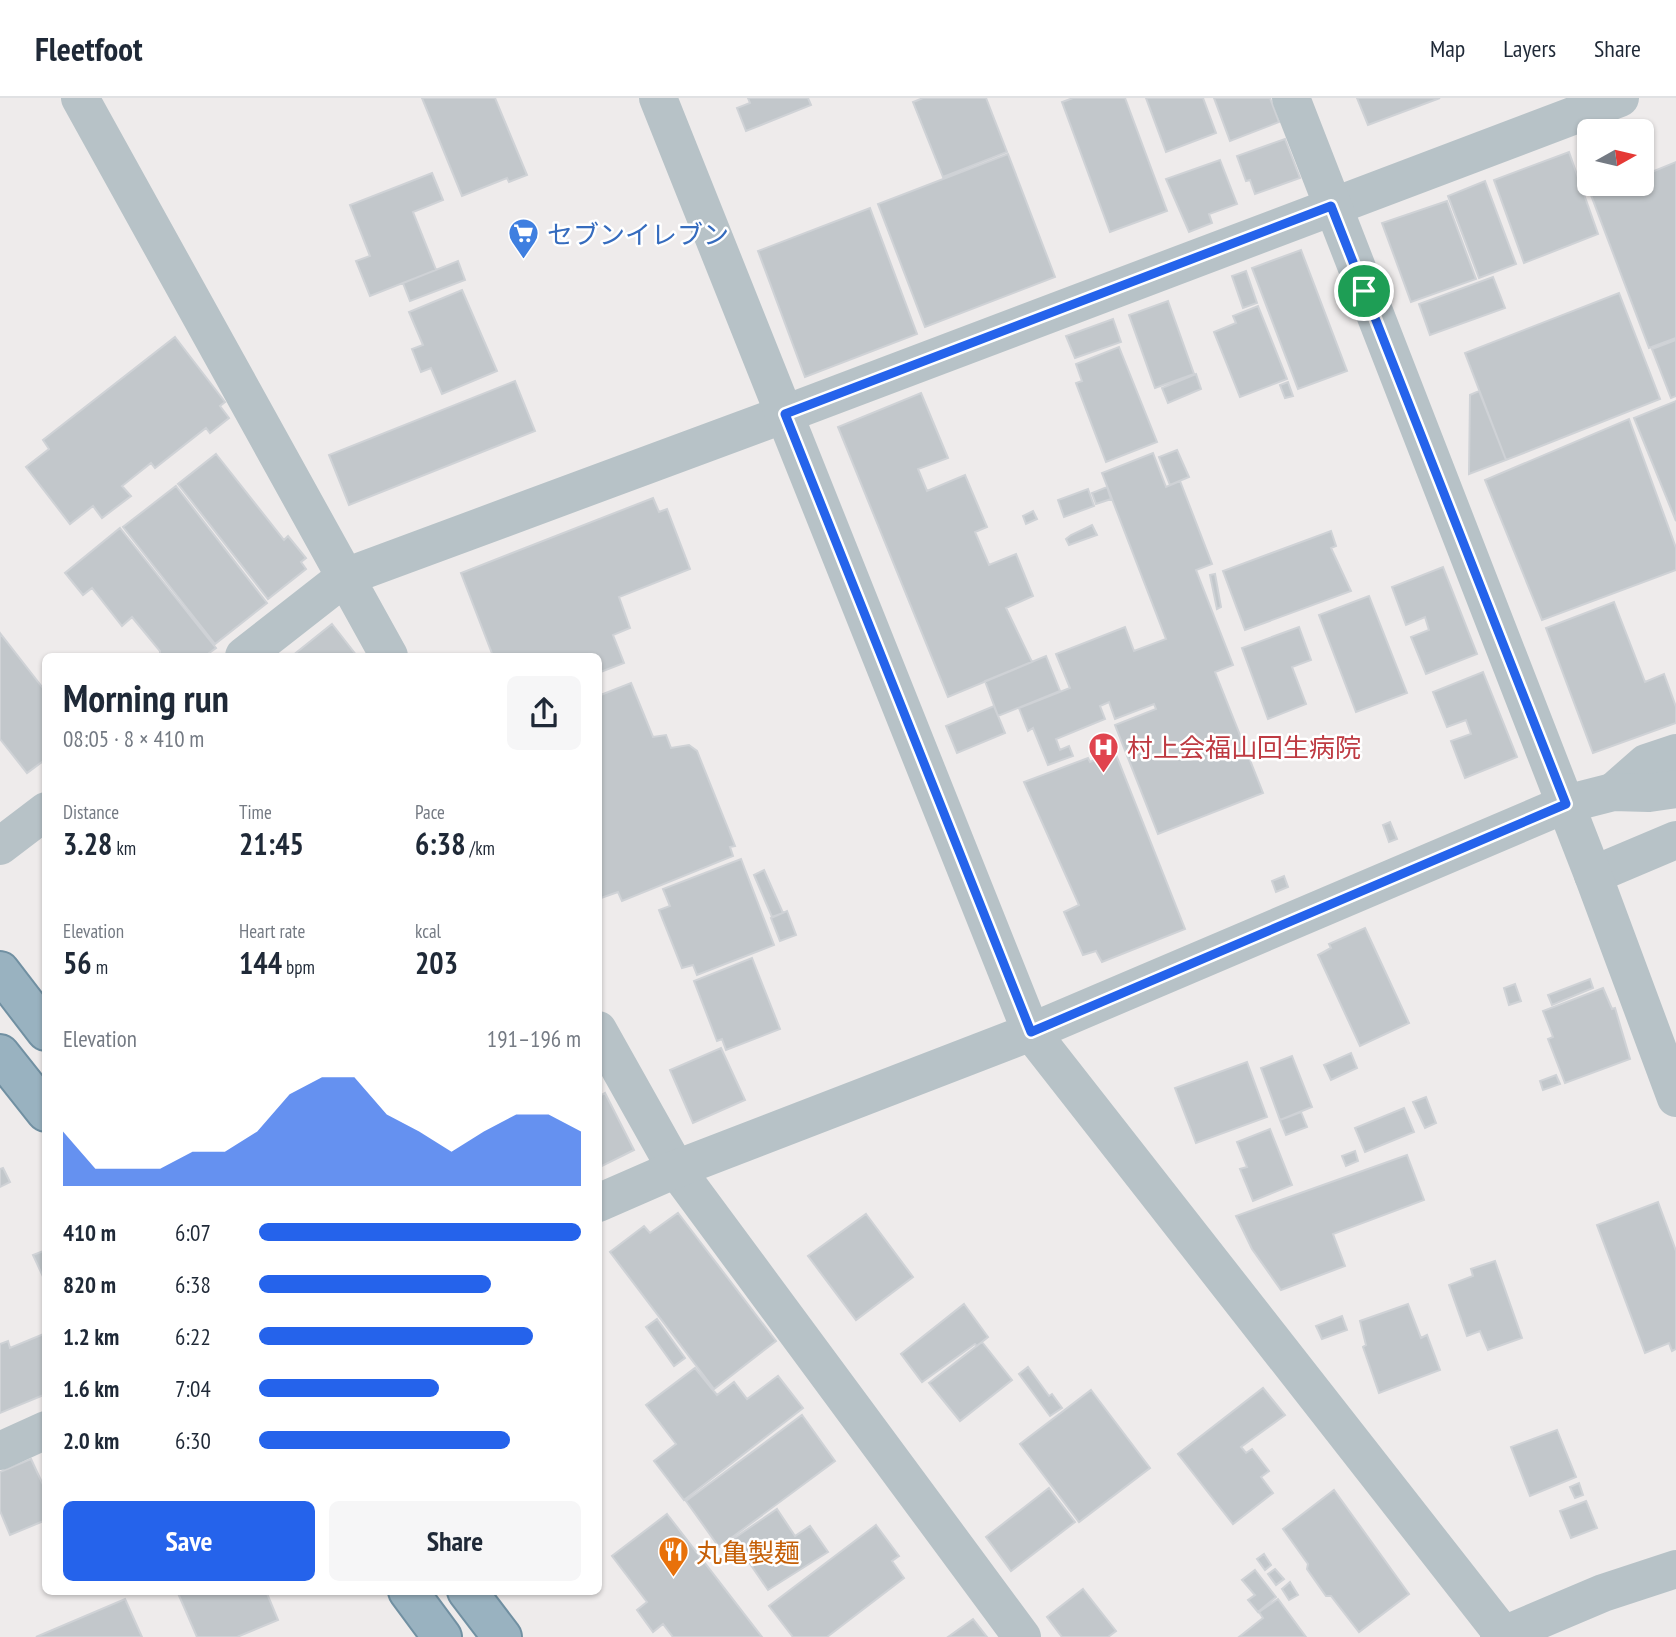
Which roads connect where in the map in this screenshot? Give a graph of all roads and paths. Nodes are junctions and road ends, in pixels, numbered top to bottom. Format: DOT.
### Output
graph roads {
  1 [pos="80,98"];
  2 [pos="657,98"];
  3 [pos="1291,98"];
  4 [pos="1620,98"];
  5 [pos="1331,206"];
  6 [pos="785,414"];
  7 [pos="345,578"];
  8 [pos="248,653"];
  9 [pos="387,653"];
  10 [pos="1676,753"];
  11 [pos="1676,789"];
  12 [pos="1613,792"];
  13 [pos="1566,804"];
  14 [pos="42,813"];
  15 [pos="1676,840"];
  16 [pos="0,846"];
  17 [pos="1593,874"];
  18 [pos="0,971"];
  19 [pos="42,1026"];
  20 [pos="1031,1032"];
  21 [pos="602,1037"];
  22 [pos="0,1054"];
  23 [pos="1676,1098"];
  24 [pos="42,1107"];
  25 [pos="676,1169"];
  26 [pos="602,1201"];
  27 [pos="42,1432"];
  28 [pos="0,1451"];
  29 [pos="1676,1569"];
  30 [pos="411,1595"];
  31 [pos="470,1595"];
  32 [pos="1502,1636"];
  33 [pos="442,1637"];
  34 [pos="502,1637"];
  35 [pos="1022,1637"];
  1 -- 7 [label="street"];
  2 -- 6 [label="street"];
  3 -- 5 [label="street"];
  4 -- 5 [label="street"];
  5 -- 6 [label="street"];
  5 -- 13 [label="street"];
  6 -- 7 [label="street"];
  6 -- 20 [label="street"];
  7 -- 8 [label="street"];
  7 -- 9 [label="street"];
  10 -- 12 [label="street"];
  11 -- 12 [label="street"];
  12 -- 13 [label="street"];
  13 -- 17 [label="street"];
  13 -- 20 [label="street"];
  14 -- 16 [label="street"];
  15 -- 17 [label="street"];
  17 -- 23 [label="street"];
  18 -- 19 [label="highway"];
  20 -- 25 [label="street"];
  20 -- 32 [label="street"];
  21 -- 25 [label="street"];
  22 -- 24 [label="highway"];
  25 -- 26 [label="street"];
  25 -- 35 [label="street"];
  27 -- 28 [label="street"];
  29 -- 32 [label="street"];
  30 -- 33 [label="highway"];
  31 -- 34 [label="highway"];
}
